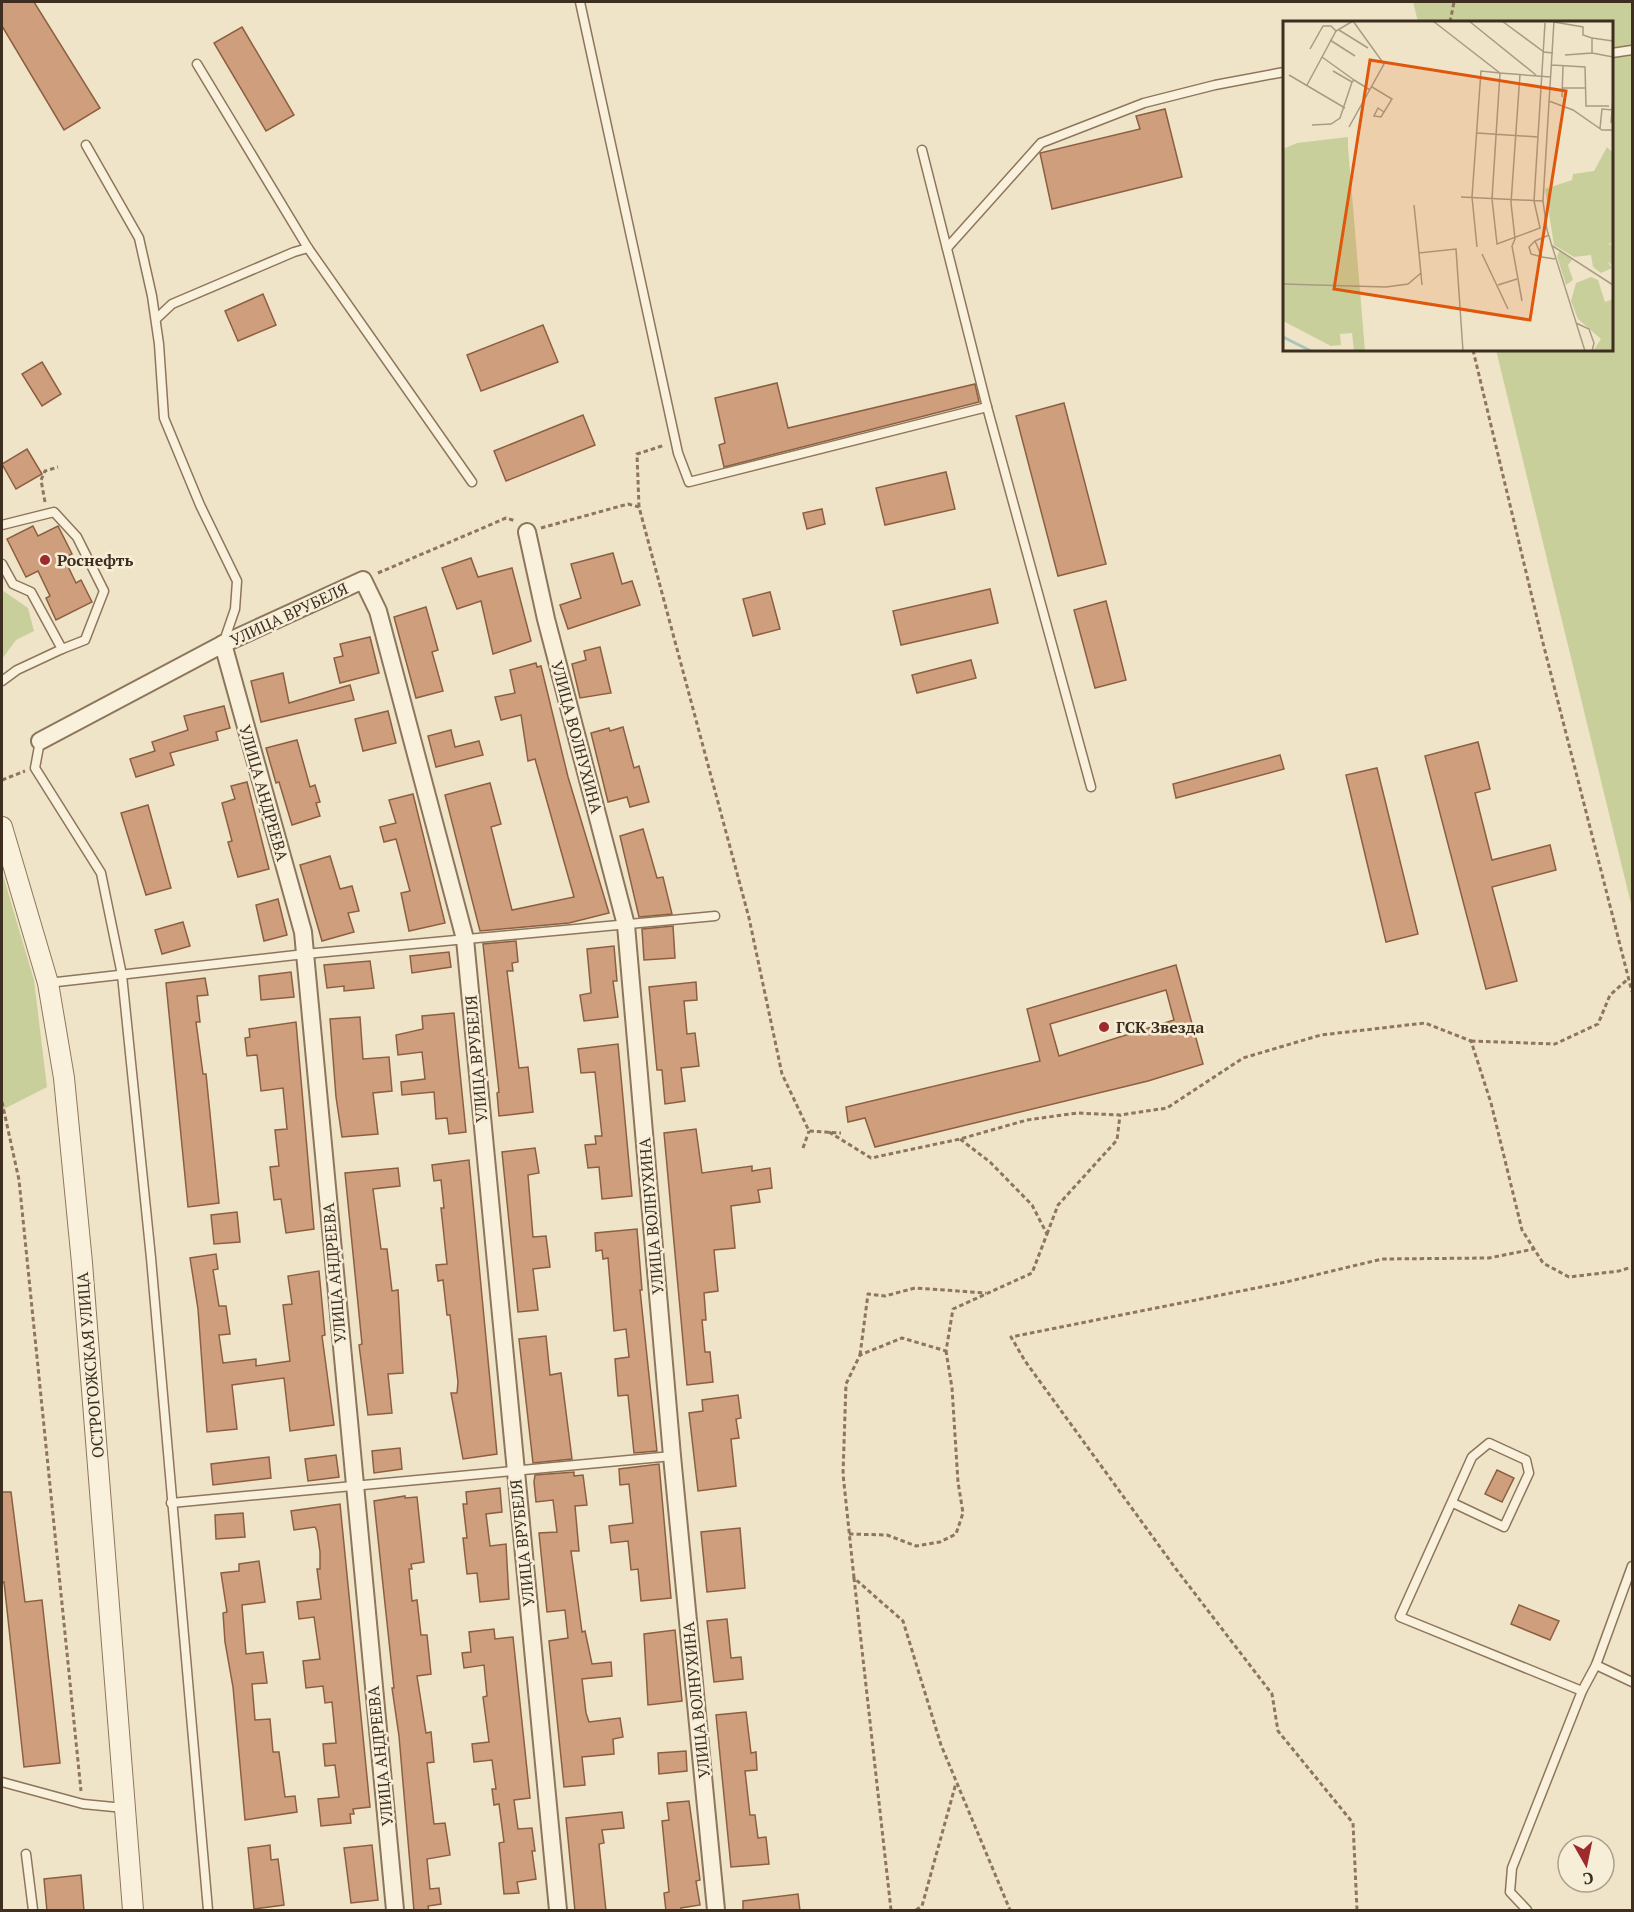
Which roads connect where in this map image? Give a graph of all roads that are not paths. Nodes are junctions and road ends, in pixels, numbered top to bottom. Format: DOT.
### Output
graph roads {
  1 [pos="580,2"];
  2 [pos="1632,50"];
  3 [pos="1613,53"];
  4 [pos="197,64"];
  5 [pos="1283,72"];
  6 [pos="86,145"];
  7 [pos="922,150"];
  8 [pos="308,248"];
  9 [pos="947,248"];
  10 [pos="156,319"];
  11 [pos="987,407"];
  12 [pos="472,482"];
  13 [pos="2,525"];
  14 [pos="527,532"];
  15 [pos="2,564"];
  16 [pos="223,644"];
  17 [pos="62,649"];
  18 [pos="2,681"];
  19 [pos="40,741"];
  20 [pos="1091,788"];
  21 [pos="2,827"];
  22 [pos="715,916"];
  23 [pos="626,925"];
  24 [pos="465,939"];
  25 [pos="305,954"];
  26 [pos="122,975"];
  27 [pos="48,983"];
  28 [pos="672,1456"];
  29 [pos="515,1469"];
  30 [pos="354,1486"];
  31 [pos="171,1503"];
  32 [pos="1453,1503"];
  33 [pos="1632,1566"];
  34 [pos="1596,1665"];
  35 [pos="1632,1682"];
  36 [pos="1582,1691"];
  37 [pos="2,1782"];
  38 [pos="125,1808"];
  39 [pos="26,1854"];
  40 [pos="33,1911"];
  41 [pos="133,1911"];
  42 [pos="208,1911"];
  43 [pos="395,1911"];
  44 [pos="558,1911"];
  45 [pos="716,1911"];
  46 [pos="1527,1911"];
  1 -- 11 [label="lane"];
  2 -- 3 [label="lane"];
  4 -- 8 [label="lane"];
  5 -- 9 [label="lane"];
  6 -- 10 [label="lane"];
  7 -- 9 [label="lane"];
  8 -- 10 [label="lane"];
  8 -- 12 [label="lane"];
  9 -- 11 [label="lane"];
  10 -- 16 [label="lane"];
  11 -- 20 [label="lane"];
  13 -- 17 [label="lane"];
  14 -- 23 [label="street, УЛИЦА ВОЛНУХИНА"];
  15 -- 17 [label="lane"];
  16 -- 19 [label="street, УЛИЦА ВРУБЕЛЯ"];
  16 -- 24 [label="street, УЛИЦА ВРУБЕЛЯ"];
  16 -- 25 [label="street, УЛИЦА АНДРЕЕВА"];
  17 -- 18 [label="lane"];
  19 -- 26 [label="lane"];
  21 -- 27 [label="street, ОСТРОГОЖСКАЯ УЛИЦА"];
  22 -- 23 [label="lane"];
  23 -- 24 [label="lane"];
  23 -- 28 [label="street, УЛИЦА ВОЛНУХИНА"];
  24 -- 25 [label="lane"];
  24 -- 29 [label="street, УЛИЦА ВРУБЕЛЯ"];
  25 -- 26 [label="lane"];
  25 -- 30 [label="street, УЛИЦА АНДРЕЕВА"];
  26 -- 27 [label="lane"];
  26 -- 31 [label="lane"];
  27 -- 38 [label="street, ОСТРОГОЖСКАЯ УЛИЦА"];
  28 -- 29 [label="lane"];
  28 -- 45 [label="street, УЛИЦА ВОЛНУХИНА"];
  29 -- 30 [label="lane"];
  29 -- 44 [label="street, УЛИЦА ВРУБЕЛЯ"];
  30 -- 31 [label="lane"];
  30 -- 43 [label="street, УЛИЦА АНДРЕЕВА"];
  31 -- 42 [label="lane"];
  32 -- 32 [label="lane"];
  32 -- 36 [label="lane"];
  33 -- 34 [label="lane"];
  34 -- 35 [label="lane"];
  34 -- 36 [label="lane"];
  36 -- 46 [label="lane"];
  37 -- 38 [label="lane"];
  38 -- 41 [label="street, ОСТРОГОЖСКАЯ УЛИЦА"];
  39 -- 40 [label="lane"];
}
